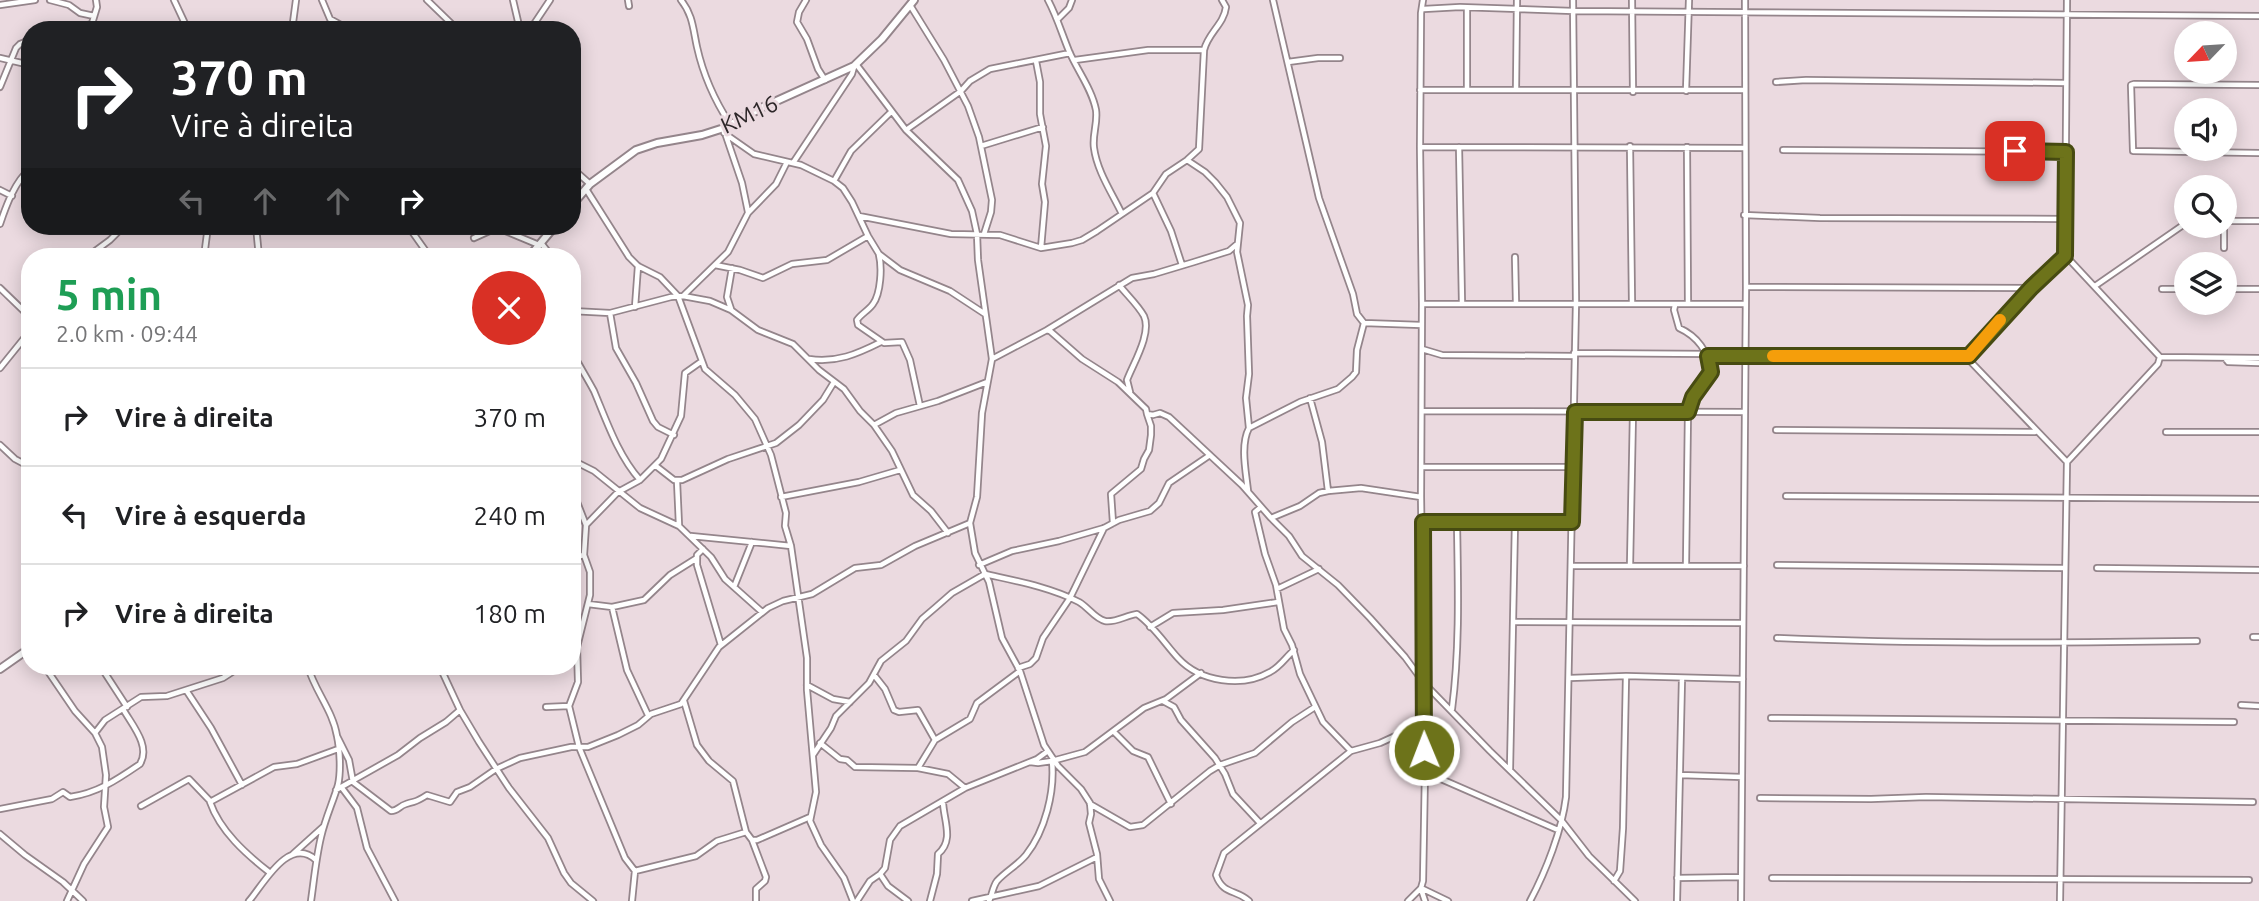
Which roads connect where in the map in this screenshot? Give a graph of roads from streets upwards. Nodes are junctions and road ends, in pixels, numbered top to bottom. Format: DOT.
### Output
graph roads {
  1 [pos="35,0"];
  2 [pos="50,0"];
  3 [pos="96,0"];
  4 [pos="174,0"];
  5 [pos="296,0"];
  6 [pos="322,0"];
  7 [pos="426,0"];
  8 [pos="513,0"];
  9 [pos="550,0"];
  10 [pos="681,0"];
  11 [pos="806,0"];
  12 [pos="1048,0"];
  13 [pos="1072,0"];
  14 [pos="1222,0"];
  15 [pos="1273,0"];
  16 [pos="1423,0"];
  17 [pos="1461,0"];
  18 [pos="1517,0"];
  19 [pos="1573,0"];
  20 [pos="1632,0"];
  21 [pos="1689,0"];
  22 [pos="1745,0"];
  23 [pos="2067,0"];
  24 [pos="60,1"];
  25 [pos="912,3"];
  26 [pos="0,5"];
  27 [pos="1460,7"];
  28 [pos="1467,8"];
  29 [pos="1423,9"];
  30 [pos="1517,9"];
  31 [pos="1632,10"];
  32 [pos="1573,11"];
  33 [pos="1689,11"];
  34 [pos="1745,11"];
  35 [pos="2066,15"];
  36 [pos="94,16"];
  37 [pos="2259,16"];
  38 [pos="1058,19"];
  39 [pos="93,21"];
  40 [pos="184,21"];
  41 [pos="293,21"];
  42 [pos="332,21"];
  43 [pos="448,21"];
  44 [pos="518,21"];
  45 [pos="536,21"];
  46 [pos="21,44"];
  47 [pos="1204,50"];
  48 [pos="1070,53"];
  49 [pos="0,58"];
  50 [pos="1340,58"];
  51 [pos="1075,60"];
  52 [pos="10,61"];
  53 [pos="1036,61"];
  54 [pos="1288,62"];
  55 [pos="21,63"];
  56 [pos="855,65"];
  57 [pos="825,81"];
  58 [pos="1776,82"];
  59 [pos="2066,83"];
  60 [pos="2259,85"];
  61 [pos="0,87"];
  62 [pos="1420,90"];
  63 [pos="1467,90"];
  64 [pos="1516,90"];
  65 [pos="1573,90"];
  66 [pos="1744,90"];
  67 [pos="961,91"];
  68 [pos="1686,91"];
  69 [pos="1633,92"];
  70 [pos="891,113"];
  71 [pos="1043,127"];
  72 [pos="726,128"];
  73 [pos="906,130"];
  74 [pos="981,146"];
  75 [pos="1575,146"];
  76 [pos="1630,146"];
  77 [pos="1420,147"];
  78 [pos="1459,147"];
  79 [pos="1687,147"];
  80 [pos="1744,148"];
  81 [pos="1783,150"];
  82 [pos="2066,152"];
  83 [pos="2259,153"];
  84 [pos="1186,160"];
  85 [pos="790,163"];
  86 [pos="21,178"];
  87 [pos="581,178"];
  88 [pos="834,181"];
  89 [pos="588,186"];
  90 [pos="0,190"];
  91 [pos="1153,193"];
  92 [pos="581,194"];
  93 [pos="12,196"];
  94 [pos="748,213"];
  95 [pos="1122,214"];
  96 [pos="1744,215"];
  97 [pos="859,216"];
  98 [pos="2065,219"];
  99 [pos="2259,221"];
  100 [pos="2237,223"];
  101 [pos="0,225"];
  102 [pos="2174,231"];
  103 [pos="984,233"];
  104 [pos="977,234"];
  105 [pos="115,235"];
  106 [pos="481,235"];
  107 [pos="516,235"];
  108 [pos="548,235"];
  109 [pos="868,236"];
  110 [pos="474,238"];
  111 [pos="2224,238"];
  112 [pos="1238,242"];
  113 [pos="540,244"];
  114 [pos="100,248"];
  115 [pos="537,248"];
  116 [pos="544,248"];
  117 [pos="1041,248"];
  118 [pos="2224,248"];
  119 [pos="879,254"];
  120 [pos="2065,256"];
  121 [pos="1516,257"];
  122 [pos="714,265"];
  123 [pos="1182,265"];
  124 [pos="638,266"];
  125 [pos="732,268"];
  126 [pos="1119,285"];
  127 [pos="2095,286"];
  128 [pos="1746,287"];
  129 [pos="0,288"];
  130 [pos="2031,288"];
  131 [pos="2162,289"];
  132 [pos="2174,289"];
  133 [pos="2237,289"];
  134 [pos="2259,289"];
  135 [pos="681,296"];
  136 [pos="1576,302"];
  137 [pos="1632,302"];
  138 [pos="1462,303"];
  139 [pos="1516,303"];
  140 [pos="1422,304"];
  141 [pos="1675,304"];
  142 [pos="1688,304"];
  143 [pos="1744,304"];
  144 [pos="635,307"];
  145 [pos="21,308"];
  146 [pos="731,310"];
  147 [pos="581,311"];
  148 [pos="610,313"];
  149 [pos="986,315"];
  150 [pos="1364,323"];
  151 [pos="1421,325"];
  152 [pos="1047,330"];
  153 [pos="21,342"];
  154 [pos="881,342"];
  155 [pos="1422,349"];
  156 [pos="1574,355"];
  157 [pos="1708,356"];
  158 [pos="1745,356"];
  159 [pos="1969,356"];
  160 [pos="2160,356"];
  161 [pos="809,359"];
  162 [pos="992,359"];
  163 [pos="702,361"];
  164 [pos="2259,361"];
  165 [pos="0,368"];
  166 [pos="581,368"];
  167 [pos="834,382"];
  168 [pos="987,382"];
  169 [pos="1132,396"];
  170 [pos="1310,398"];
  171 [pos="920,406"];
  172 [pos="1422,411"];
  173 [pos="1575,412"];
  174 [pos="1633,412"];
  175 [pos="1688,412"];
  176 [pos="1744,412"];
  177 [pos="1147,414"];
  178 [pos="874,425"];
  179 [pos="1249,428"];
  180 [pos="1776,429"];
  181 [pos="2036,432"];
  182 [pos="2166,432"];
  183 [pos="2259,432"];
  184 [pos="674,435"];
  185 [pos="0,444"];
  186 [pos="768,446"];
  187 [pos="1210,455"];
  188 [pos="21,462"];
  189 [pos="2067,462"];
  190 [pos="581,464"];
  191 [pos="656,466"];
  192 [pos="1422,467"];
  193 [pos="1573,467"];
  194 [pos="900,470"];
  195 [pos="640,480"];
  196 [pos="677,481"];
  197 [pos="1328,491"];
  198 [pos="618,492"];
  199 [pos="1248,492"];
  200 [pos="1786,496"];
  201 [pos="781,497"];
  202 [pos="1421,497"];
  203 [pos="2065,499"];
  204 [pos="2259,499"];
  205 [pos="1261,507"];
  206 [pos="581,512"];
  207 [pos="1271,518"];
  208 [pos="1423,522"];
  209 [pos="1572,522"];
  210 [pos="970,523"];
  211 [pos="1113,523"];
  212 [pos="1457,523"];
  213 [pos="1515,523"];
  214 [pos="586,525"];
  215 [pos="679,526"];
  216 [pos="1104,528"];
  217 [pos="948,533"];
  218 [pos="690,537"];
  219 [pos="752,542"];
  220 [pos="791,546"];
  221 [pos="703,549"];
  222 [pos="584,555"];
  223 [pos="581,556"];
  224 [pos="696,558"];
  225 [pos="979,565"];
  226 [pos="1777,565"];
  227 [pos="1571,566"];
  228 [pos="1630,566"];
  229 [pos="1686,566"];
  230 [pos="1744,566"];
  231 [pos="2065,568"];
  232 [pos="1319,569"];
  233 [pos="2097,569"];
  234 [pos="2259,570"];
  235 [pos="985,574"];
  236 [pos="734,587"];
  237 [pos="1277,589"];
  238 [pos="798,597"];
  239 [pos="1070,598"];
  240 [pos="1278,602"];
  241 [pos="588,604"];
  242 [pos="612,607"];
  243 [pos="762,612"];
  244 [pos="1513,622"];
  245 [pos="1570,623"];
  246 [pos="1743,623"];
  247 [pos="1150,627"];
  248 [pos="581,631"];
  249 [pos="1777,638"];
  250 [pos="2197,641"];
  251 [pos="2063,642"];
  252 [pos="721,645"];
  253 [pos="1294,650"];
  254 [pos="21,654"];
  255 [pos="0,669"];
  256 [pos="1019,670"];
  257 [pos="1201,673"];
  258 [pos="50,675"];
  259 [pos="106,675"];
  260 [pos="228,675"];
  261 [pos="311,675"];
  262 [pos="444,675"];
  263 [pos="578,675"];
  264 [pos="874,675"];
  265 [pos="1626,676"];
  266 [pos="1570,678"];
  267 [pos="1682,678"];
  268 [pos="1743,679"];
  269 [pos="1423,683"];
  270 [pos="807,685"];
  271 [pos="186,690"];
  272 [pos="1162,700"];
  273 [pos="684,701"];
  274 [pos="850,702"];
  275 [pos="2241,705"];
  276 [pos="546,706"];
  277 [pos="569,706"];
  278 [pos="2259,706"];
  279 [pos="1315,707"];
  280 [pos="125,708"];
  281 [pos="460,710"];
  282 [pos="1452,710"];
  283 [pos="648,715"];
  284 [pos="1770,718"];
  285 [pos="2062,721"];
  286 [pos="2234,722"];
  287 [pos="1423,729"];
  288 [pos="1114,732"];
  289 [pos="95,733"];
  290 [pos="337,736"];
  291 [pos="935,740"];
  292 [pos="820,743"];
  293 [pos="579,747"];
  294 [pos="338,749"];
  295 [pos="1048,751"];
  296 [pos="1351,751"];
  297 [pos="812,756"];
  298 [pos="1053,761"];
  299 [pos="1030,762"];
  300 [pos="1220,765"];
  301 [pos="918,768"];
  302 [pos="496,769"];
  303 [pos="1510,770"];
  304 [pos="1425,772"];
  305 [pos="1681,775"];
  306 [pos="1742,777"];
  307 [pos="353,782"];
  308 [pos="242,785"];
  309 [pos="105,788"];
  310 [pos="342,788"];
  311 [pos="965,788"];
  312 [pos="336,790"];
  313 [pos="1760,798"];
  314 [pos="2061,799"];
  315 [pos="943,800"];
  316 [pos="211,802"];
  317 [pos="2253,802"];
  318 [pos="1090,803"];
  319 [pos="1171,804"];
  320 [pos="141,806"];
  321 [pos="0,809"];
  322 [pos="810,817"];
  323 [pos="1561,820"];
  324 [pos="1260,823"];
  325 [pos="324,827"];
  326 [pos="1558,830"];
  327 [pos="746,832"];
  328 [pos="0,834"];
  329 [pos="752,840"];
  330 [pos="290,857"];
  331 [pos="1097,857"];
  332 [pos="317,861"];
  333 [pos="635,871"];
  334 [pos="269,872"];
  335 [pos="880,874"];
  336 [pos="1741,877"];
  337 [pos="1677,878"];
  338 [pos="1772,878"];
  339 [pos="2061,878"];
  340 [pos="2249,880"];
  341 [pos="1614,881"];
  342 [pos="1421,888"];
  343 [pos="72,892"];
  344 [pos="990,899"];
  345 [pos="67,901"];
  346 [pos="83,901"];
  347 [pos="248,901"];
  348 [pos="311,901"];
  349 [pos="396,901"];
  350 [pos="593,901"];
  351 [pos="632,901"];
  352 [pos="755,901"];
  353 [pos="855,901"];
  354 [pos="908,901"];
  355 [pos="930,901"];
  356 [pos="972,901"];
  357 [pos="1110,901"];
  358 [pos="1249,901"];
  359 [pos="1408,901"];
  360 [pos="1425,901"];
  361 [pos="1447,901"];
  362 [pos="1530,901"];
  363 [pos="1635,901"];
  364 [pos="1677,901"];
  365 [pos="1741,901"];
  366 [pos="2060,901"];
  1 -- 26 [label="street"];
  2 -- 24 [label="street"];
  3 -- 36 [label="street"];
  4 -- 40 [label="street"];
  5 -- 41 [label="street"];
  6 -- 42 [label="street"];
  7 -- 43 [label="street"];
  8 -- 44 [label="street"];
  9 -- 45 [label="street"];
  10 -- 72 [label="street"];
  11 -- 57 [label="street"];
  12 -- 38 [label="street"];
  13 -- 38 [label="street"];
  14 -- 47 [label="street"];
  15 -- 54 [label="street"];
  16 -- 29 [label="street"];
  17 -- 27 [label="street"];
  18 -- 30 [label="street"];
  19 -- 32 [label="street"];
  20 -- 31 [label="street"];
  21 -- 33 [label="street"];
  22 -- 34 [label="street"];
  23 -- 35 [label="street"];
  24 -- 36 [label="street"];
  25 -- 56 [label="street, KM16"];
  25 -- 67 [label="street"];
  27 -- 28 [label="street"];
  27 -- 29 [label="street"];
  28 -- 30 [label="street"];
  28 -- 63 [label="street"];
  29 -- 62 [label="street"];
  30 -- 32 [label="street"];
  30 -- 64 [label="street"];
  31 -- 32 [label="street"];
  31 -- 33 [label="street"];
  31 -- 69 [label="street"];
  32 -- 65 [label="street"];
  33 -- 34 [label="street"];
  33 -- 68 [label="street"];
  34 -- 35 [label="street"];
  34 -- 66 [label="street"];
  35 -- 37 [label="street"];
  35 -- 59 [label="street"];
  36 -- 39 [label="street"];
  38 -- 48 [label="street"];
  46 -- 52 [label="street"];
  47 -- 51 [label="street"];
  47 -- 84 [label="street"];
  48 -- 51 [label="street"];
  48 -- 53 [label="street"];
  49 -- 52 [label="street"];
  50 -- 54 [label="street"];
  51 -- 95 [label="street"];
  52 -- 55 [label="street"];
  52 -- 61 [label="street"];
  53 -- 67 [label="street"];
  53 -- 71 [label="street"];
  54 -- 150 [label="street"];
  56 -- 57 [label="street, KM16"];
  56 -- 70 [label="street"];
  56 -- 85 [label="street"];
  57 -- 72 [label="street, KM16"];
  58 -- 59 [label="street"];
  59 -- 82 [label="street"];
  60 -- 83 [label="street"];
  62 -- 63 [label="street"];
  62 -- 77 [label="street"];
  63 -- 64 [label="street"];
  64 -- 65 [label="street"];
  65 -- 69 [label="street"];
  65 -- 75 [label="street"];
  66 -- 68 [label="street"];
  66 -- 80 [label="street"];
  67 -- 73 [label="street"];
  67 -- 74 [label="street"];
  68 -- 69 [label="street"];
  70 -- 73 [label="street"];
  70 -- 88 [label="street"];
  71 -- 74 [label="street"];
  71 -- 117 [label="street"];
  72 -- 85 [label="street"];
  72 -- 89 [label="street, KM16"];
  72 -- 94 [label="street"];
  73 -- 104 [label="street"];
  74 -- 103 [label="street"];
  75 -- 76 [label="street"];
  75 -- 78 [label="street"];
  75 -- 136 [label="street"];
  76 -- 79 [label="street"];
  76 -- 137 [label="street"];
  77 -- 78 [label="street"];
  77 -- 140 [label="street"];
  78 -- 138 [label="street"];
  79 -- 80 [label="street"];
  79 -- 142 [label="street"];
  80 -- 96 [label="street"];
  81 -- 82 [label="street"];
  82 -- 98 [label="street"];
  84 -- 91 [label="street"];
  84 -- 112 [label="street"];
  85 -- 88 [label="street"];
  85 -- 94 [label="street"];
  86 -- 93 [label="street"];
  87 -- 89 [label="street"];
  88 -- 97 [label="street"];
  89 -- 92 [label="street, KM16"];
  89 -- 124 [label="street"];
  90 -- 93 [label="street"];
  91 -- 95 [label="street"];
  91 -- 123 [label="street"];
  93 -- 101 [label="street"];
  94 -- 122 [label="street"];
  95 -- 117 [label="street"];
  96 -- 98 [label="street"];
  96 -- 128 [label="street"];
  97 -- 104 [label="street"];
  97 -- 109 [label="street"];
  98 -- 120 [label="street"];
  99 -- 100 [label="street"];
  102 -- 127 [label="street"];
  103 -- 104 [label="street"];
  103 -- 117 [label="street"];
  104 -- 149 [label="street"];
  105 -- 114 [label="street"];
  106 -- 110 [label="street"];
  107 -- 113 [label="street"];
  108 -- 113 [label="street"];
  109 -- 119 [label="street"];
  109 -- 125 [label="street"];
  111 -- 118 [label="street"];
  112 -- 123 [label="street"];
  112 -- 179 [label="street"];
  113 -- 115 [label="street"];
  113 -- 116 [label="street"];
  119 -- 149 [label="street"];
  119 -- 154 [label="street"];
  120 -- 127 [label="street"];
  120 -- 130 [label="street"];
  121 -- 139 [label="street"];
  122 -- 125 [label="street"];
  122 -- 135 [label="street"];
  123 -- 126 [label="street"];
  124 -- 135 [label="street"];
  124 -- 144 [label="street"];
  125 -- 146 [label="street"];
  126 -- 152 [label="street"];
  126 -- 169 [label="street"];
  127 -- 160 [label="street"];
  128 -- 130 [label="street"];
  128 -- 143 [label="street"];
  129 -- 145 [label="street"];
  130 -- 159 [label="street"];
  131 -- 132 [label="street"];
  133 -- 134 [label="street"];
  135 -- 144 [label="street"];
  135 -- 146 [label="street"];
  135 -- 163 [label="street"];
  136 -- 137 [label="street"];
  136 -- 139 [label="street"];
  136 -- 156 [label="street"];
  137 -- 141 [label="street"];
  138 -- 139 [label="street"];
  138 -- 140 [label="street"];
  140 -- 151 [label="street"];
  141 -- 142 [label="street"];
  141 -- 157 [label="street"];
  142 -- 143 [label="street"];
  143 -- 158 [label="street"];
  144 -- 148 [label="street"];
  146 -- 161 [label="street"];
  147 -- 148 [label="street"];
  148 -- 184 [label="street"];
  149 -- 162 [label="street"];
  150 -- 151 [label="street"];
  150 -- 170 [label="street"];
  151 -- 155 [label="street"];
  152 -- 162 [label="street"];
  152 -- 169 [label="street"];
  153 -- 165 [label="street"];
  154 -- 161 [label="street"];
  154 -- 171 [label="street"];
  155 -- 156 [label="street"];
  155 -- 172 [label="street"];
  156 -- 157 [label="street"];
  156 -- 173 [label="street"];
  157 -- 158 [label="street"];
  157 -- 175 [label="street"];
  158 -- 159 [label="street"];
  158 -- 176 [label="street"];
  159 -- 181 [label="street"];
  160 -- 164 [label="street"];
  160 -- 189 [label="street"];
  161 -- 167 [label="street"];
  162 -- 168 [label="street"];
  163 -- 184 [label="street"];
  163 -- 186 [label="street"];
  166 -- 195 [label="street"];
  167 -- 178 [label="street"];
  167 -- 186 [label="street"];
  168 -- 171 [label="street"];
  168 -- 210 [label="street"];
  169 -- 177 [label="street"];
  170 -- 179 [label="street"];
  170 -- 197 [label="street"];
  171 -- 178 [label="street"];
  172 -- 173 [label="street"];
  172 -- 192 [label="street"];
  173 -- 174 [label="street"];
  173 -- 193 [label="street"];
  174 -- 175 [label="street"];
  174 -- 228 [label="street"];
  175 -- 176 [label="street"];
  175 -- 229 [label="street"];
  176 -- 230 [label="street"];
  177 -- 187 [label="street"];
  177 -- 211 [label="street"];
  178 -- 194 [label="street"];
  179 -- 199 [label="street"];
  180 -- 181 [label="street"];
  181 -- 189 [label="street"];
  182 -- 183 [label="street"];
  184 -- 191 [label="street"];
  185 -- 188 [label="street"];
  186 -- 196 [label="street"];
  186 -- 201 [label="street"];
  187 -- 199 [label="street"];
  187 -- 211 [label="street"];
  189 -- 203 [label="street"];
  190 -- 198 [label="street"];
  191 -- 195 [label="street"];
  191 -- 196 [label="street"];
  192 -- 193 [label="street"];
  192 -- 202 [label="street"];
  193 -- 209 [label="street"];
  194 -- 201 [label="street"];
  194 -- 217 [label="street"];
  195 -- 198 [label="street"];
  196 -- 215 [label="street"];
  197 -- 202 [label="street"];
  197 -- 207 [label="street"];
  198 -- 214 [label="street"];
  198 -- 215 [label="street"];
  199 -- 205 [label="street"];
  200 -- 203 [label="street"];
  201 -- 220 [label="street"];
  202 -- 208 [label="street"];
  203 -- 204 [label="street"];
  203 -- 231 [label="street"];
  205 -- 207 [label="street"];
  205 -- 237 [label="street"];
  206 -- 214 [label="street"];
  207 -- 232 [label="street"];
  208 -- 212 [label="street"];
  208 -- 269 [label="street"];
  209 -- 213 [label="street"];
  209 -- 227 [label="street"];
  210 -- 217 [label="street"];
  210 -- 225 [label="street"];
  211 -- 216 [label="street"];
  212 -- 213 [label="street"];
  212 -- 282 [label="street"];
  213 -- 244 [label="street"];
  214 -- 222 [label="street"];
  215 -- 218 [label="street"];
  216 -- 225 [label="street"];
  216 -- 239 [label="street"];
  217 -- 238 [label="street"];
  218 -- 219 [label="street"];
  218 -- 221 [label="street"];
  219 -- 220 [label="street"];
  219 -- 236 [label="street"];
  220 -- 238 [label="street"];
  221 -- 224 [label="street"];
  221 -- 236 [label="street"];
  222 -- 223 [label="street"];
  222 -- 241 [label="street"];
  224 -- 242 [label="street"];
  224 -- 252 [label="street"];
  225 -- 235 [label="street"];
  226 -- 231 [label="street"];
  227 -- 228 [label="street"];
  227 -- 245 [label="street"];
  228 -- 229 [label="street"];
  229 -- 230 [label="street"];
  230 -- 246 [label="street"];
  231 -- 251 [label="street"];
  232 -- 237 [label="street"];
  232 -- 269 [label="street"];
  233 -- 234 [label="street"];
  235 -- 239 [label="street"];
  235 -- 256 [label="street"];
  235 -- 264 [label="street"];
  236 -- 243 [label="street"];
  237 -- 240 [label="street"];
  238 -- 243 [label="street"];
  238 -- 270 [label="street"];
  239 -- 247 [label="street"];
  239 -- 256 [label="street"];
  240 -- 247 [label="street"];
  240 -- 253 [label="street"];
  241 -- 242 [label="street"];
  241 -- 248 [label="street"];
  242 -- 283 [label="street"];
  243 -- 252 [label="street"];
  244 -- 245 [label="street"];
  244 -- 303 [label="street"];
  245 -- 246 [label="street"];
  245 -- 266 [label="street"];
  246 -- 268 [label="street"];
  247 -- 257 [label="street"];
  249 -- 251 [label="street"];
  250 -- 251 [label="street"];
  251 -- 285 [label="street"];
  252 -- 273 [label="street"];
  253 -- 257 [label="street"];
  253 -- 279 [label="street"];
  254 -- 255 [label="street"];
  256 -- 291 [label="street"];
  256 -- 295 [label="street"];
  257 -- 272 [label="street"];
  258 -- 289 [label="street"];
  259 -- 280 [label="street"];
  260 -- 271 [label="street"];
  261 -- 290 [label="street"];
  262 -- 281 [label="street"];
  263 -- 277 [label="street"];
  264 -- 274 [label="street"];
  264 -- 291 [label="street"];
  265 -- 266 [label="street"];
  265 -- 267 [label="street"];
  265 -- 341 [label="street"];
  266 -- 323 [label="street"];
  267 -- 268 [label="street"];
  267 -- 305 [label="street"];
  268 -- 306 [label="street"];
  269 -- 282 [label="street"];
  269 -- 287 [label="street"];
  270 -- 274 [label="street"];
  270 -- 297 [label="street"];
  271 -- 280 [label="street"];
  271 -- 308 [label="street"];
  272 -- 288 [label="street"];
  272 -- 300 [label="street"];
  273 -- 283 [label="street"];
  273 -- 327 [label="street"];
  274 -- 292 [label="street"];
  275 -- 278 [label="street"];
  276 -- 277 [label="street"];
  277 -- 293 [label="street"];
  279 -- 296 [label="street"];
  279 -- 300 [label="street"];
  280 -- 289 [label="street"];
  280 -- 309 [label="street"];
  281 -- 302 [label="street"];
  281 -- 307 [label="street"];
  282 -- 303 [label="street"];
  283 -- 293 [label="street"];
  284 -- 285 [label="street"];
  285 -- 286 [label="street"];
  285 -- 314 [label="street"];
  287 -- 296 [label="street"];
  287 -- 304 [label="street"];
  288 -- 298 [label="street"];
  288 -- 319 [label="street"];
  289 -- 309 [label="street"];
  290 -- 294 [label="street"];
  290 -- 307 [label="street"];
  291 -- 301 [label="street"];
  292 -- 297 [label="street"];
  292 -- 301 [label="street"];
  293 -- 302 [label="street"];
  293 -- 333 [label="street"];
  294 -- 308 [label="street"];
  294 -- 312 [label="street"];
  295 -- 298 [label="street"];
  295 -- 299 [label="street"];
  296 -- 324 [label="street"];
  297 -- 322 [label="street"];
  298 -- 299 [label="street"];
  298 -- 318 [label="street"];
  298 -- 344 [label="street"];
  299 -- 311 [label="street"];
  300 -- 319 [label="street"];
  300 -- 324 [label="street"];
  301 -- 311 [label="street"];
  302 -- 307 [label="street"];
  302 -- 350 [label="street"];
  303 -- 323 [label="street"];
  304 -- 326 [label="street"];
  304 -- 342 [label="street"];
  305 -- 306 [label="street"];
  305 -- 337 [label="street"];
  306 -- 336 [label="street"];
  307 -- 310 [label="street"];
  308 -- 316 [label="street"];
  309 -- 321 [label="street"];
  309 -- 343 [label="street"];
  310 -- 312 [label="street"];
  310 -- 349 [label="street"];
  311 -- 315 [label="street"];
  312 -- 325 [label="street"];
  313 -- 314 [label="street"];
  314 -- 317 [label="street"];
  314 -- 339 [label="street"];
  315 -- 335 [label="street"];
  315 -- 355 [label="street"];
  316 -- 320 [label="street"];
  316 -- 334 [label="street"];
  318 -- 319 [label="street"];
  318 -- 331 [label="street"];
  322 -- 329 [label="street"];
  322 -- 353 [label="street"];
  323 -- 326 [label="street"];
  323 -- 341 [label="street"];
  324 -- 358 [label="street"];
  325 -- 330 [label="street"];
  325 -- 332 [label="street"];
  326 -- 362 [label="street"];
  327 -- 329 [label="street"];
  327 -- 333 [label="street"];
  328 -- 343 [label="street"];
  329 -- 352 [label="street"];
  330 -- 332 [label="street"];
  330 -- 334 [label="street"];
  331 -- 344 [label="street"];
  331 -- 357 [label="street"];
  332 -- 348 [label="street"];
  333 -- 351 [label="street"];
  334 -- 347 [label="street"];
  335 -- 353 [label="street"];
  335 -- 354 [label="street"];
  336 -- 337 [label="street"];
  336 -- 365 [label="street"];
  337 -- 364 [label="street"];
  338 -- 339 [label="street"];
  339 -- 340 [label="street"];
  339 -- 366 [label="street"];
  341 -- 363 [label="street"];
  342 -- 359 [label="street"];
  342 -- 360 [label="street"];
  342 -- 361 [label="street"];
  343 -- 345 [label="street"];
  343 -- 346 [label="street"];
  344 -- 356 [label="street"];
}
